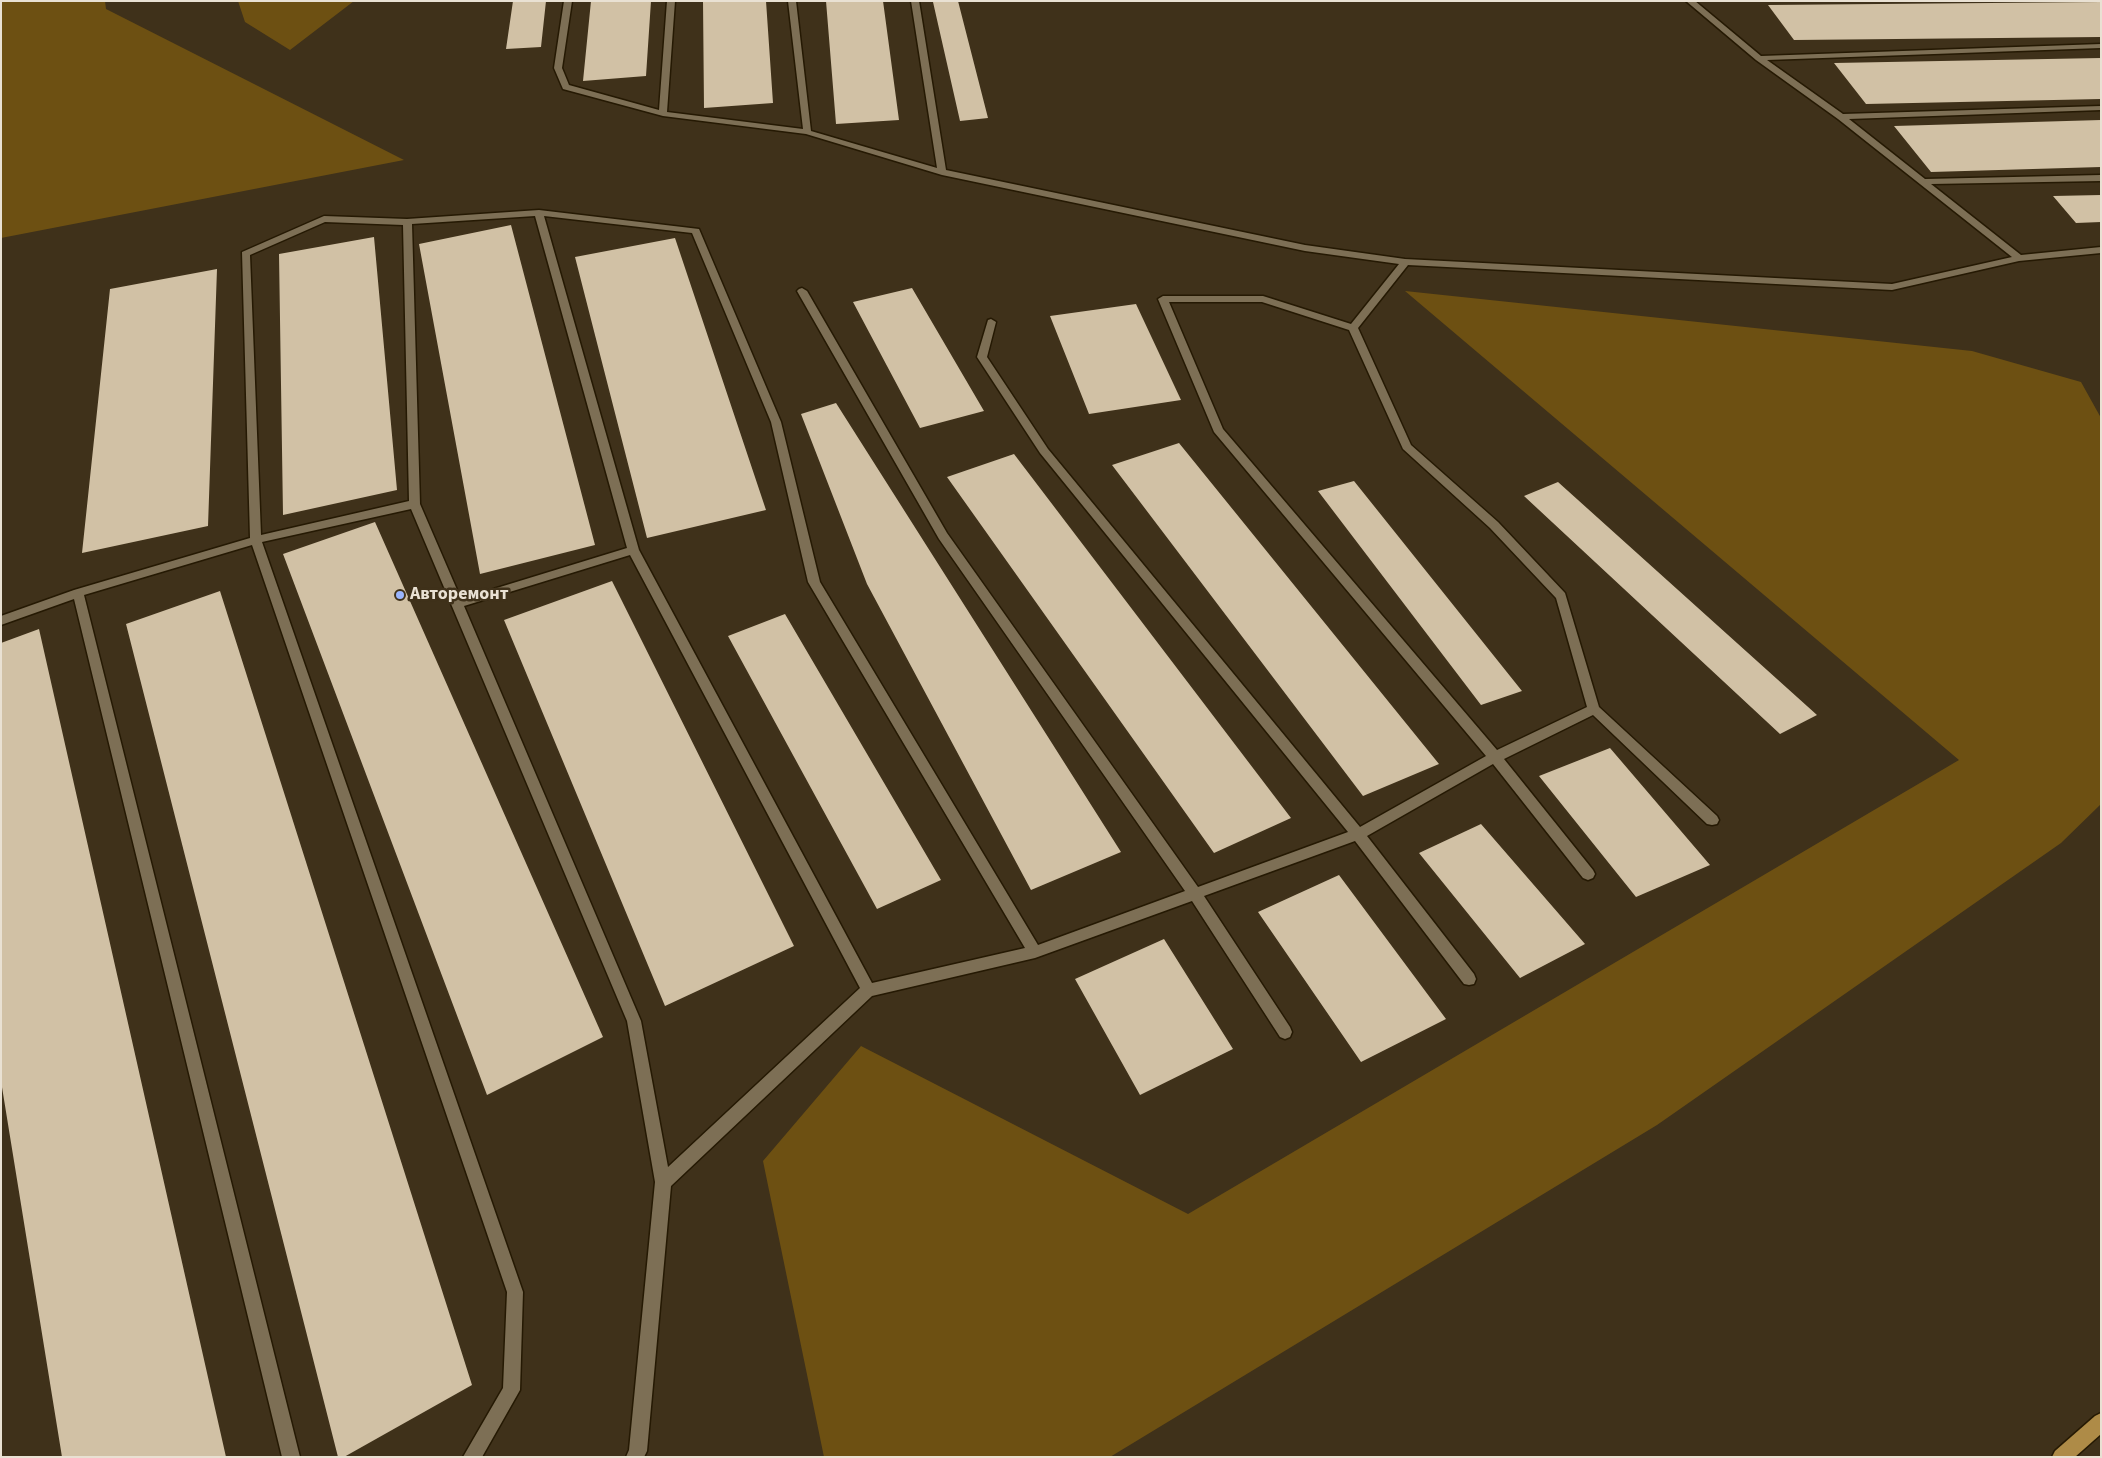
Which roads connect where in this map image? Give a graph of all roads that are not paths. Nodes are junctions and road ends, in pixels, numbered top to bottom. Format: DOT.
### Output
graph roads {
  1 [pos="568,1"];
  2 [pos="671,1"];
  3 [pos="792,1"];
  4 [pos="915,1"];
  5 [pos="1690,1"];
  6 [pos="2101,46"];
  7 [pos="1759,58"];
  8 [pos="2101,108"];
  9 [pos="663,114"];
  10 [pos="1841,116"];
  11 [pos="807,132"];
  12 [pos="942,172"];
  13 [pos="2101,178"];
  14 [pos="1924,182"];
  15 [pos="539,213"];
  16 [pos="407,222"];
  17 [pos="2101,250"];
  18 [pos="2020,258"];
  19 [pos="1405,262"];
  20 [pos="802,291"];
  21 [pos="991,322"];
  22 [pos="1353,328"];
  23 [pos="415,504"];
  24 [pos="256,540"];
  25 [pos="634,550"];
  26 [pos="78,593"];
  27 [pos="457,604"];
  28 [pos="1,620"];
  29 [pos="1594,709"];
  30 [pos="1495,757"];
  31 [pos="1712,820"];
  32 [pos="1358,834"];
  33 [pos="1588,874"];
  34 [pos="1195,894"];
  35 [pos="1035,952"];
  36 [pos="1469,979"];
  37 [pos="868,990"];
  38 [pos="1285,1032"];
  39 [pos="663,1182"];
  40 [pos="2101,1422"];
  41 [pos="291,1457"];
  42 [pos="472,1457"];
  43 [pos="635,1457"];
  44 [pos="2060,1457"];
  1 -- 9 [label="lane"];
  2 -- 9 [label="lane"];
  3 -- 11 [label="lane"];
  4 -- 12 [label="lane"];
  5 -- 7 [label="lane"];
  6 -- 7 [label="lane"];
  7 -- 10 [label="lane"];
  8 -- 10 [label="lane"];
  9 -- 11 [label="lane"];
  10 -- 14 [label="lane"];
  11 -- 12 [label="lane"];
  12 -- 19 [label="lane"];
  13 -- 14 [label="lane"];
  14 -- 18 [label="lane"];
  15 -- 16 [label="lane"];
  15 -- 25 [label="lane"];
  15 -- 35 [label="lane"];
  16 -- 23 [label="lane"];
  16 -- 24 [label="lane"];
  17 -- 18 [label="lane"];
  18 -- 19 [label="lane"];
  19 -- 22 [label="lane"];
  20 -- 34 [label="lane"];
  21 -- 32 [label="lane"];
  22 -- 29 [label="lane"];
  22 -- 30 [label="lane"];
  23 -- 24 [label="lane"];
  23 -- 27 [label="lane"];
  24 -- 26 [label="lane"];
  24 -- 42 [label="lane"];
  25 -- 27 [label="lane"];
  25 -- 37 [label="lane"];
  26 -- 28 [label="lane"];
  26 -- 41 [label="lane"];
  27 -- 39 [label="lane"];
  29 -- 30 [label="lane"];
  29 -- 31 [label="lane"];
  30 -- 32 [label="lane"];
  30 -- 33 [label="lane"];
  32 -- 34 [label="lane"];
  32 -- 36 [label="lane"];
  34 -- 35 [label="lane"];
  34 -- 38 [label="lane"];
  35 -- 37 [label="lane"];
  37 -- 39 [label="lane"];
  39 -- 43 [label="lane"];
  40 -- 44 [label="main road"];
}
